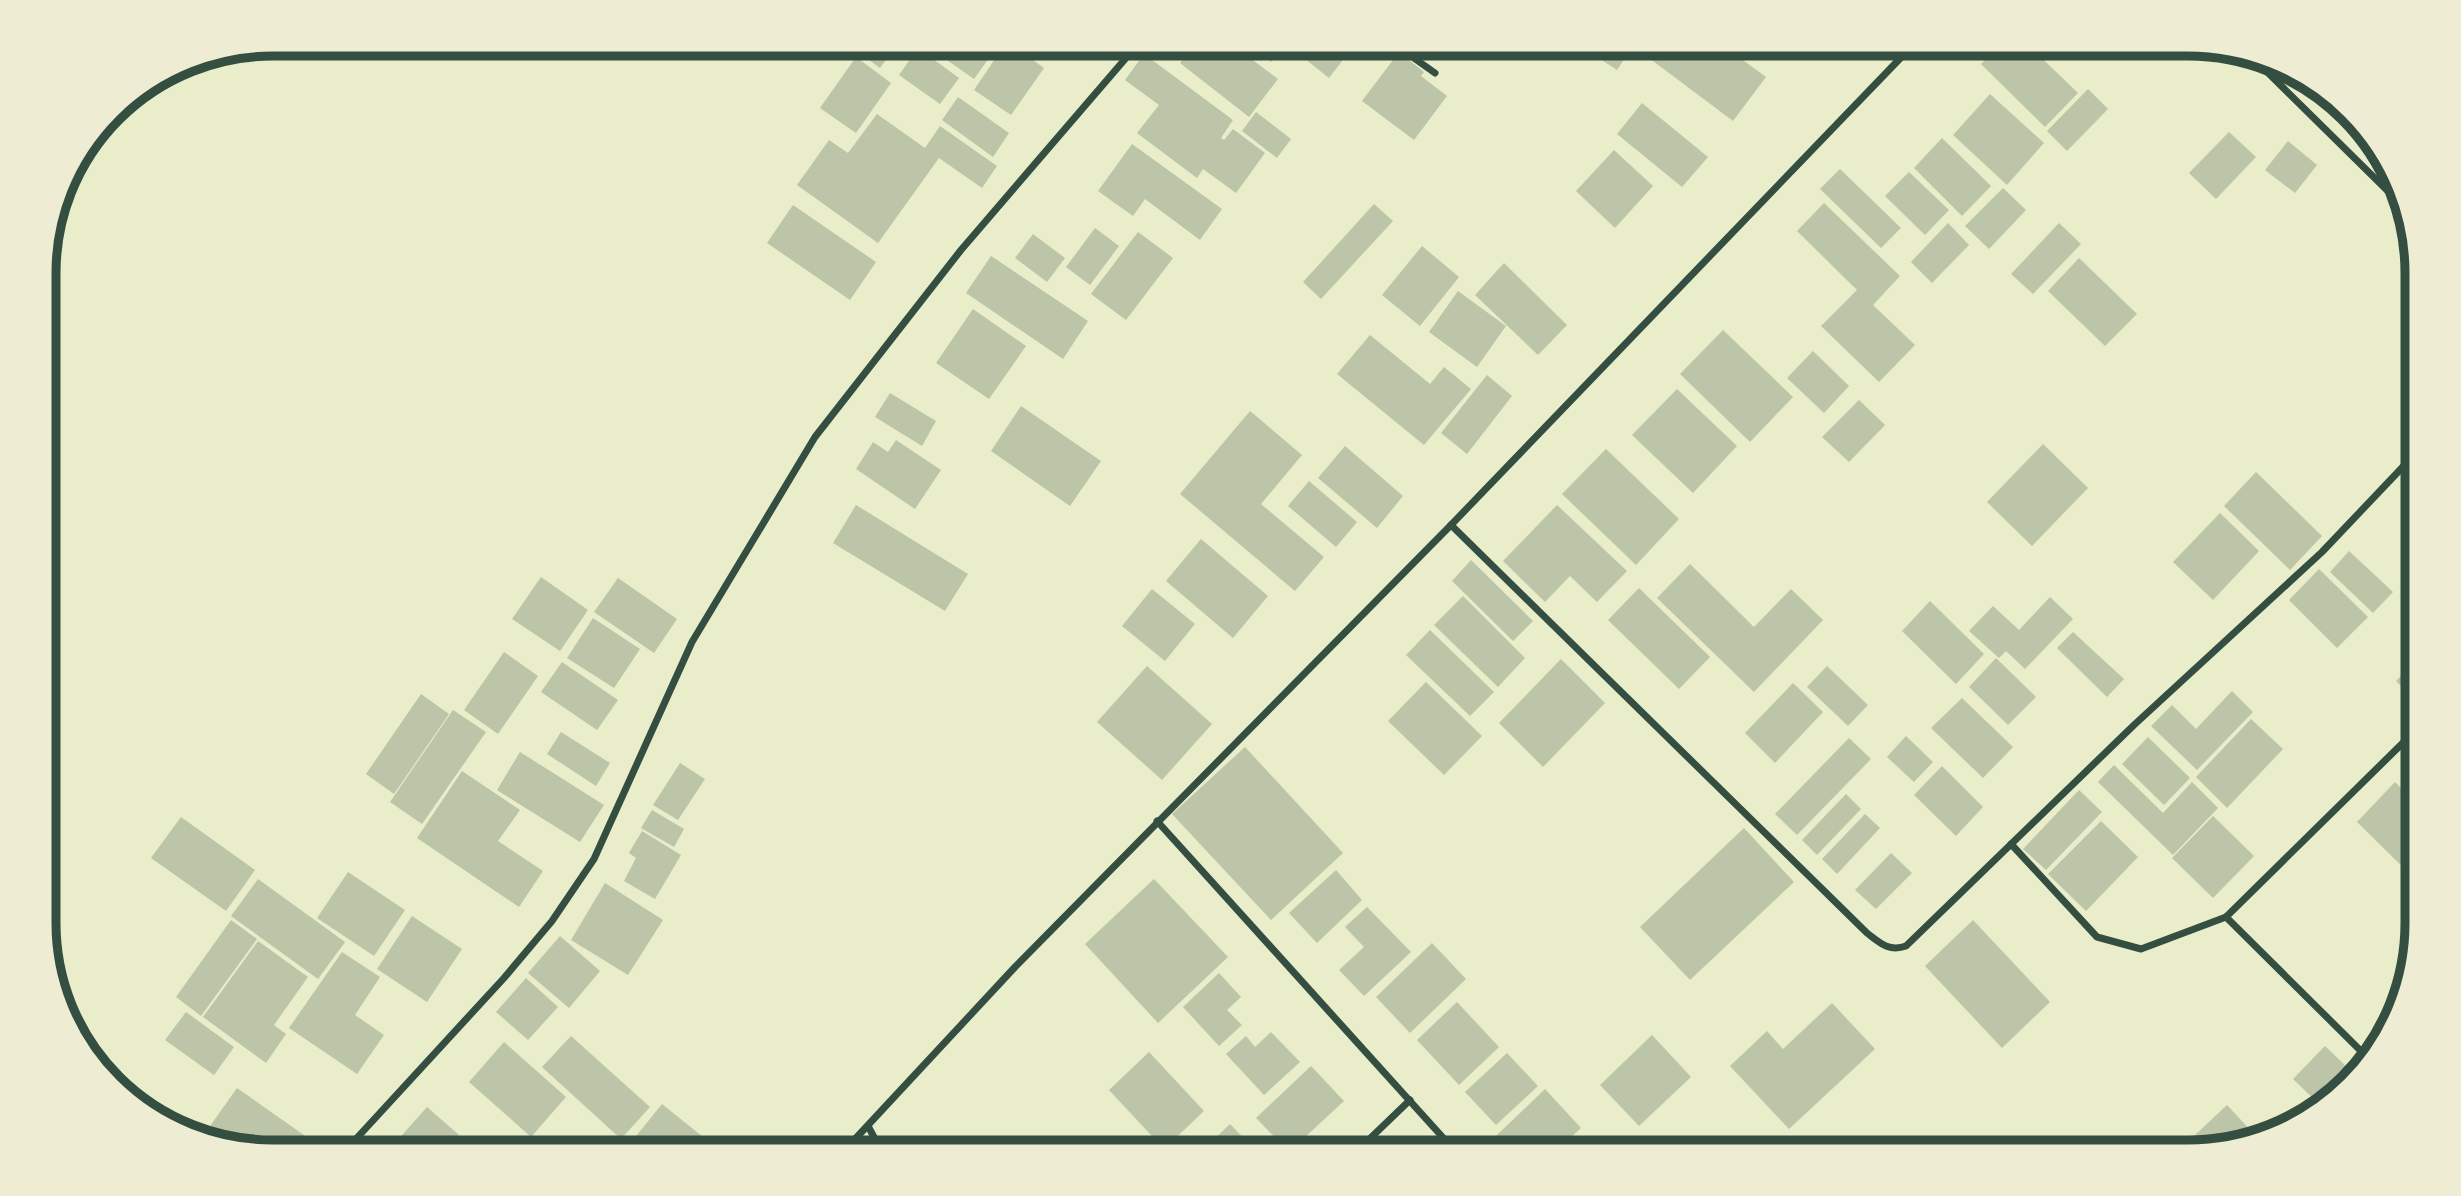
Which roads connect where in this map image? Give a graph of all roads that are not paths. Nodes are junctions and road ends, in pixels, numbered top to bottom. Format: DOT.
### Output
graph roads {
  1 [pos="1128,56"];
  2 [pos="1411,56"];
  3 [pos="1902,56"];
  4 [pos="2267,71"];
  5 [pos="1435,73"];
  6 [pos="2389,192"];
  7 [pos="2405,465"];
  8 [pos="1451,525"];
  9 [pos="2405,741"];
  10 [pos="1157,821"];
  11 [pos="2011,844"];
  12 [pos="2226,917"];
  13 [pos="2362,1052"];
  14 [pos="1410,1100"];
  15 [pos="868,1126"];
  16 [pos="355,1140"];
  17 [pos="855,1140"];
  18 [pos="876,1140"];
  19 [pos="1368,1140"];
  20 [pos="1446,1140"];
  1 -- 16 [label="street"];
  2 -- 5 [label="street"];
  3 -- 8 [label="street"];
  4 -- 6 [label="street"];
  7 -- 11 [label="street"];
  8 -- 10 [label="street"];
  8 -- 11 [label="street"];
  9 -- 12 [label="street"];
  10 -- 14 [label="street"];
  10 -- 15 [label="street"];
  11 -- 12 [label="street"];
  12 -- 13 [label="street"];
  14 -- 19 [label="street"];
  14 -- 20 [label="street"];
  15 -- 17 [label="street"];
  15 -- 18 [label="street"];
}
